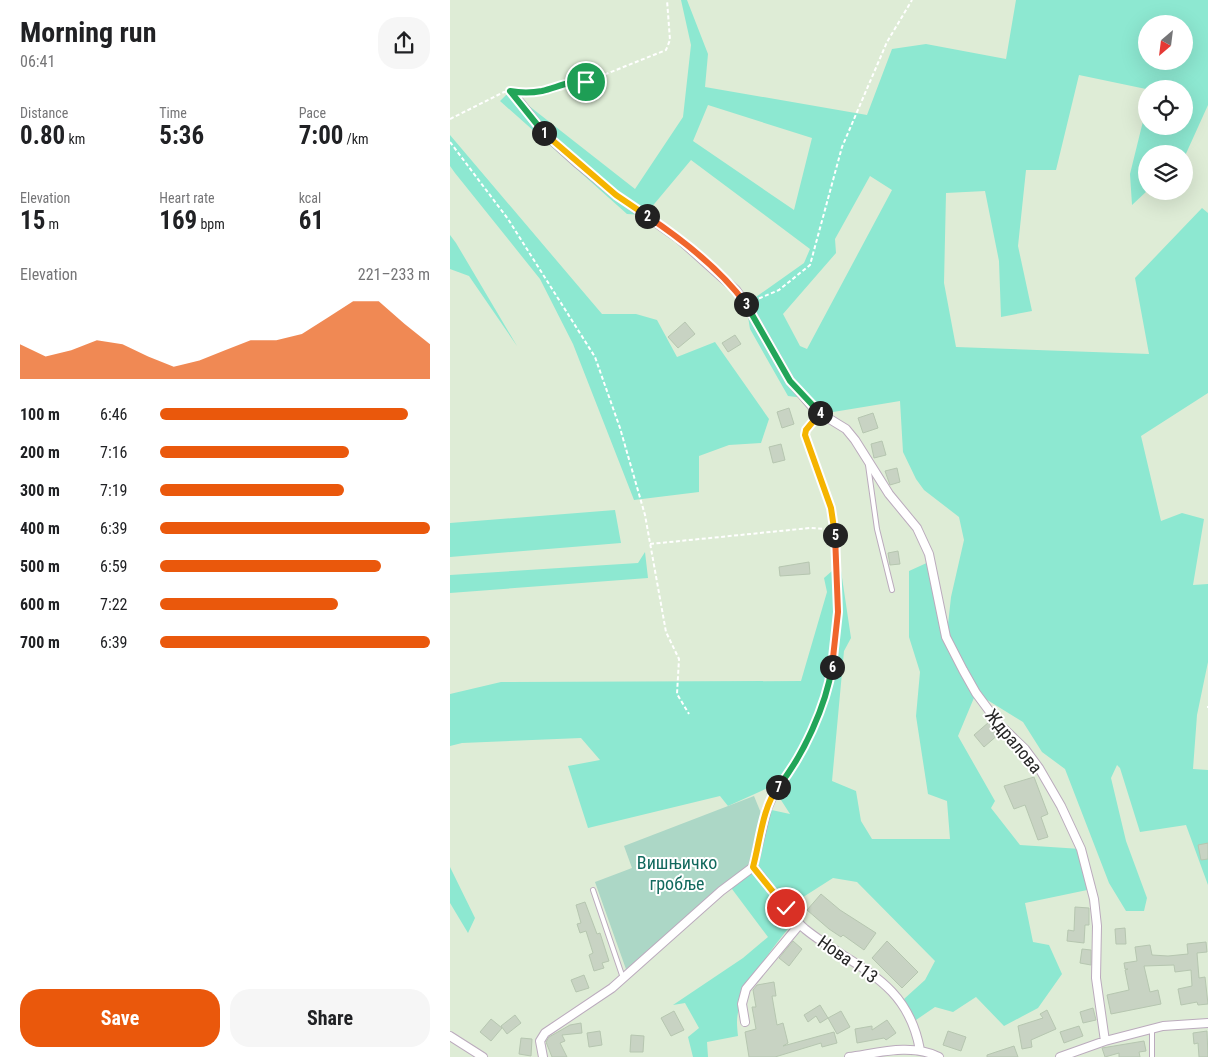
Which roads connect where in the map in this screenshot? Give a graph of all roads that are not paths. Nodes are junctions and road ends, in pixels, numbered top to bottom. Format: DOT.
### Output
graph roads {
  1 [pos="520,102"];
  2 [pos="821,414"];
  3 [pos="868,460"];
  4 [pos="835,560"];
  5 [pos="892,590"];
  6 [pos="775,791"];
  7 [pos="753,867"];
  8 [pos="593,890"];
  9 [pos="800,924"];
  10 [pos="623,978"];
  11 [pos="745,1022"];
  12 [pos="1208,1023"];
  13 [pos="1152,1029"];
  14 [pos="450,1036"];
  15 [pos="1105,1041"];
  16 [pos="920,1050"];
  17 [pos="478,1056"];
  18 [pos="543,1057"];
  19 [pos="849,1057"];
  20 [pos="939,1057"];
  21 [pos="1060,1057"];
  22 [pos="1152,1057"];
  1 -- 2 [label="street, Ждралова"];
  2 -- 3 [label="street, Ждралова"];
  2 -- 4 [label="lane"];
  3 -- 5 [label="lane, Ждралова"];
  3 -- 15 [label="street, Ждралова"];
  6 -- 7 [label="street"];
  7 -- 9 [label="street, Нова 113"];
  7 -- 10 [label="street"];
  8 -- 10 [label="lane"];
  9 -- 11 [label="street, Нова 113"];
  9 -- 16 [label="street, Нова 113"];
  10 -- 18 [label="street"];
  12 -- 13 [label="street"];
  13 -- 15 [label="street"];
  13 -- 22 [label="lane"];
  14 -- 17 [label="street"];
  15 -- 21 [label="street"];
  16 -- 19 [label="street"];
  16 -- 20 [label="street"];
}
